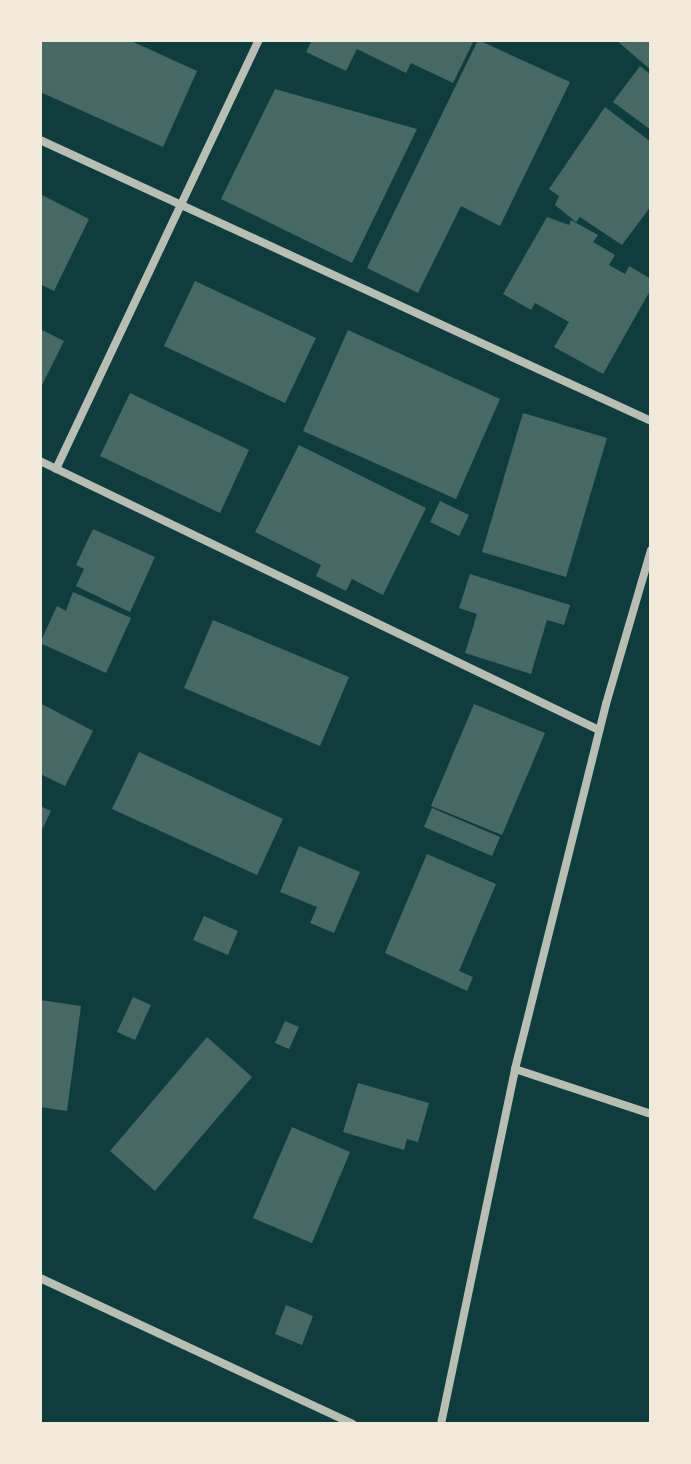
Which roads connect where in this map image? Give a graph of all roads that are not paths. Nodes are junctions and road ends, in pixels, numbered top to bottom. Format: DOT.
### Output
graph roads {
  1 [pos="259,40"];
  2 [pos="40,140"];
  3 [pos="181,206"];
  4 [pos="651,421"];
  5 [pos="40,461"];
  6 [pos="56,469"];
  7 [pos="651,550"];
  8 [pos="599,730"];
  9 [pos="515,1069"];
  10 [pos="651,1114"];
  11 [pos="40,1278"];
  12 [pos="353,1424"];
  13 [pos="441,1424"];
  1 -- 3 [label="street"];
  2 -- 3 [label="street"];
  3 -- 4 [label="street"];
  3 -- 6 [label="street"];
  5 -- 6 [label="street"];
  6 -- 8 [label="street"];
  7 -- 8 [label="street"];
  8 -- 9 [label="street"];
  9 -- 10 [label="street"];
  9 -- 13 [label="street"];
  11 -- 12 [label="street"];
}
